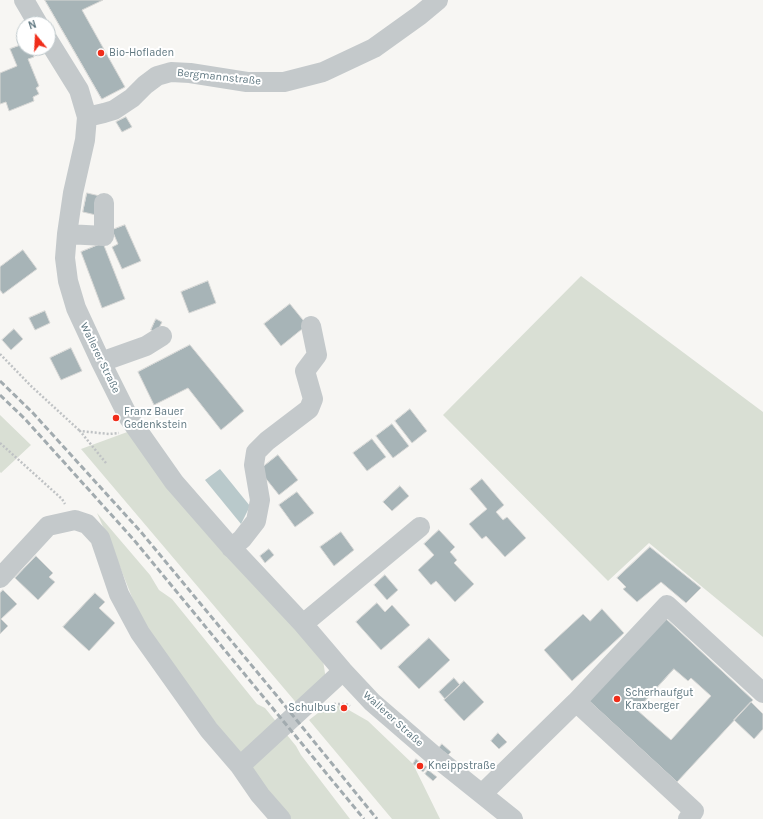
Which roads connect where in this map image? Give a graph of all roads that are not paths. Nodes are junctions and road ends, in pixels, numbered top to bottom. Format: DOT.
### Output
graph roads {
  1 [pos="24,0"];
  2 [pos="438,0"];
  3 [pos="33,16"];
  4 [pos="56,53"];
  5 [pos="87,117"];
  6 [pos="104,203"];
  7 [pos="67,234"];
  8 [pos="311,326"];
  9 [pos="162,336"];
  10 [pos="101,362"];
  11 [pos="420,527"];
  12 [pos="231,548"];
  13 [pos="0,578"];
  14 [pos="303,624"];
  15 [pos="343,671"];
  16 [pos="763,693"];
  17 [pos="576,702"];
  18 [pos="240,766"];
  19 [pos="482,794"];
  20 [pos="281,819"];
  21 [pos="513,819"];
  22 [pos="688,819"];
  1 -- 3 [label="street"];
  2 -- 5 [label="street, Bergmannstraße"];
  4 -- 5 [label="street, Wallerer Straße"];
  5 -- 7 [label="street, Wallerer Straße"];
  6 -- 7 [label="street"];
  7 -- 10 [label="street, Wallerer Straße"];
  8 -- 12 [label="street"];
  9 -- 10 [label="street"];
  10 -- 12 [label="street, Wallerer Straße"];
  11 -- 14 [label="street"];
  12 -- 14 [label="street, Wallerer Straße"];
  13 -- 18 [label="street"];
  14 -- 15 [label="street, Wallerer Straße"];
  15 -- 18 [label="street"];
  15 -- 19 [label="street, Wallerer Straße"];
  16 -- 17 [label="street"];
  17 -- 19 [label="street"];
  17 -- 22 [label="street"];
  18 -- 20 [label="street"];
  19 -- 21 [label="street, Wallerer Straße"];
}
